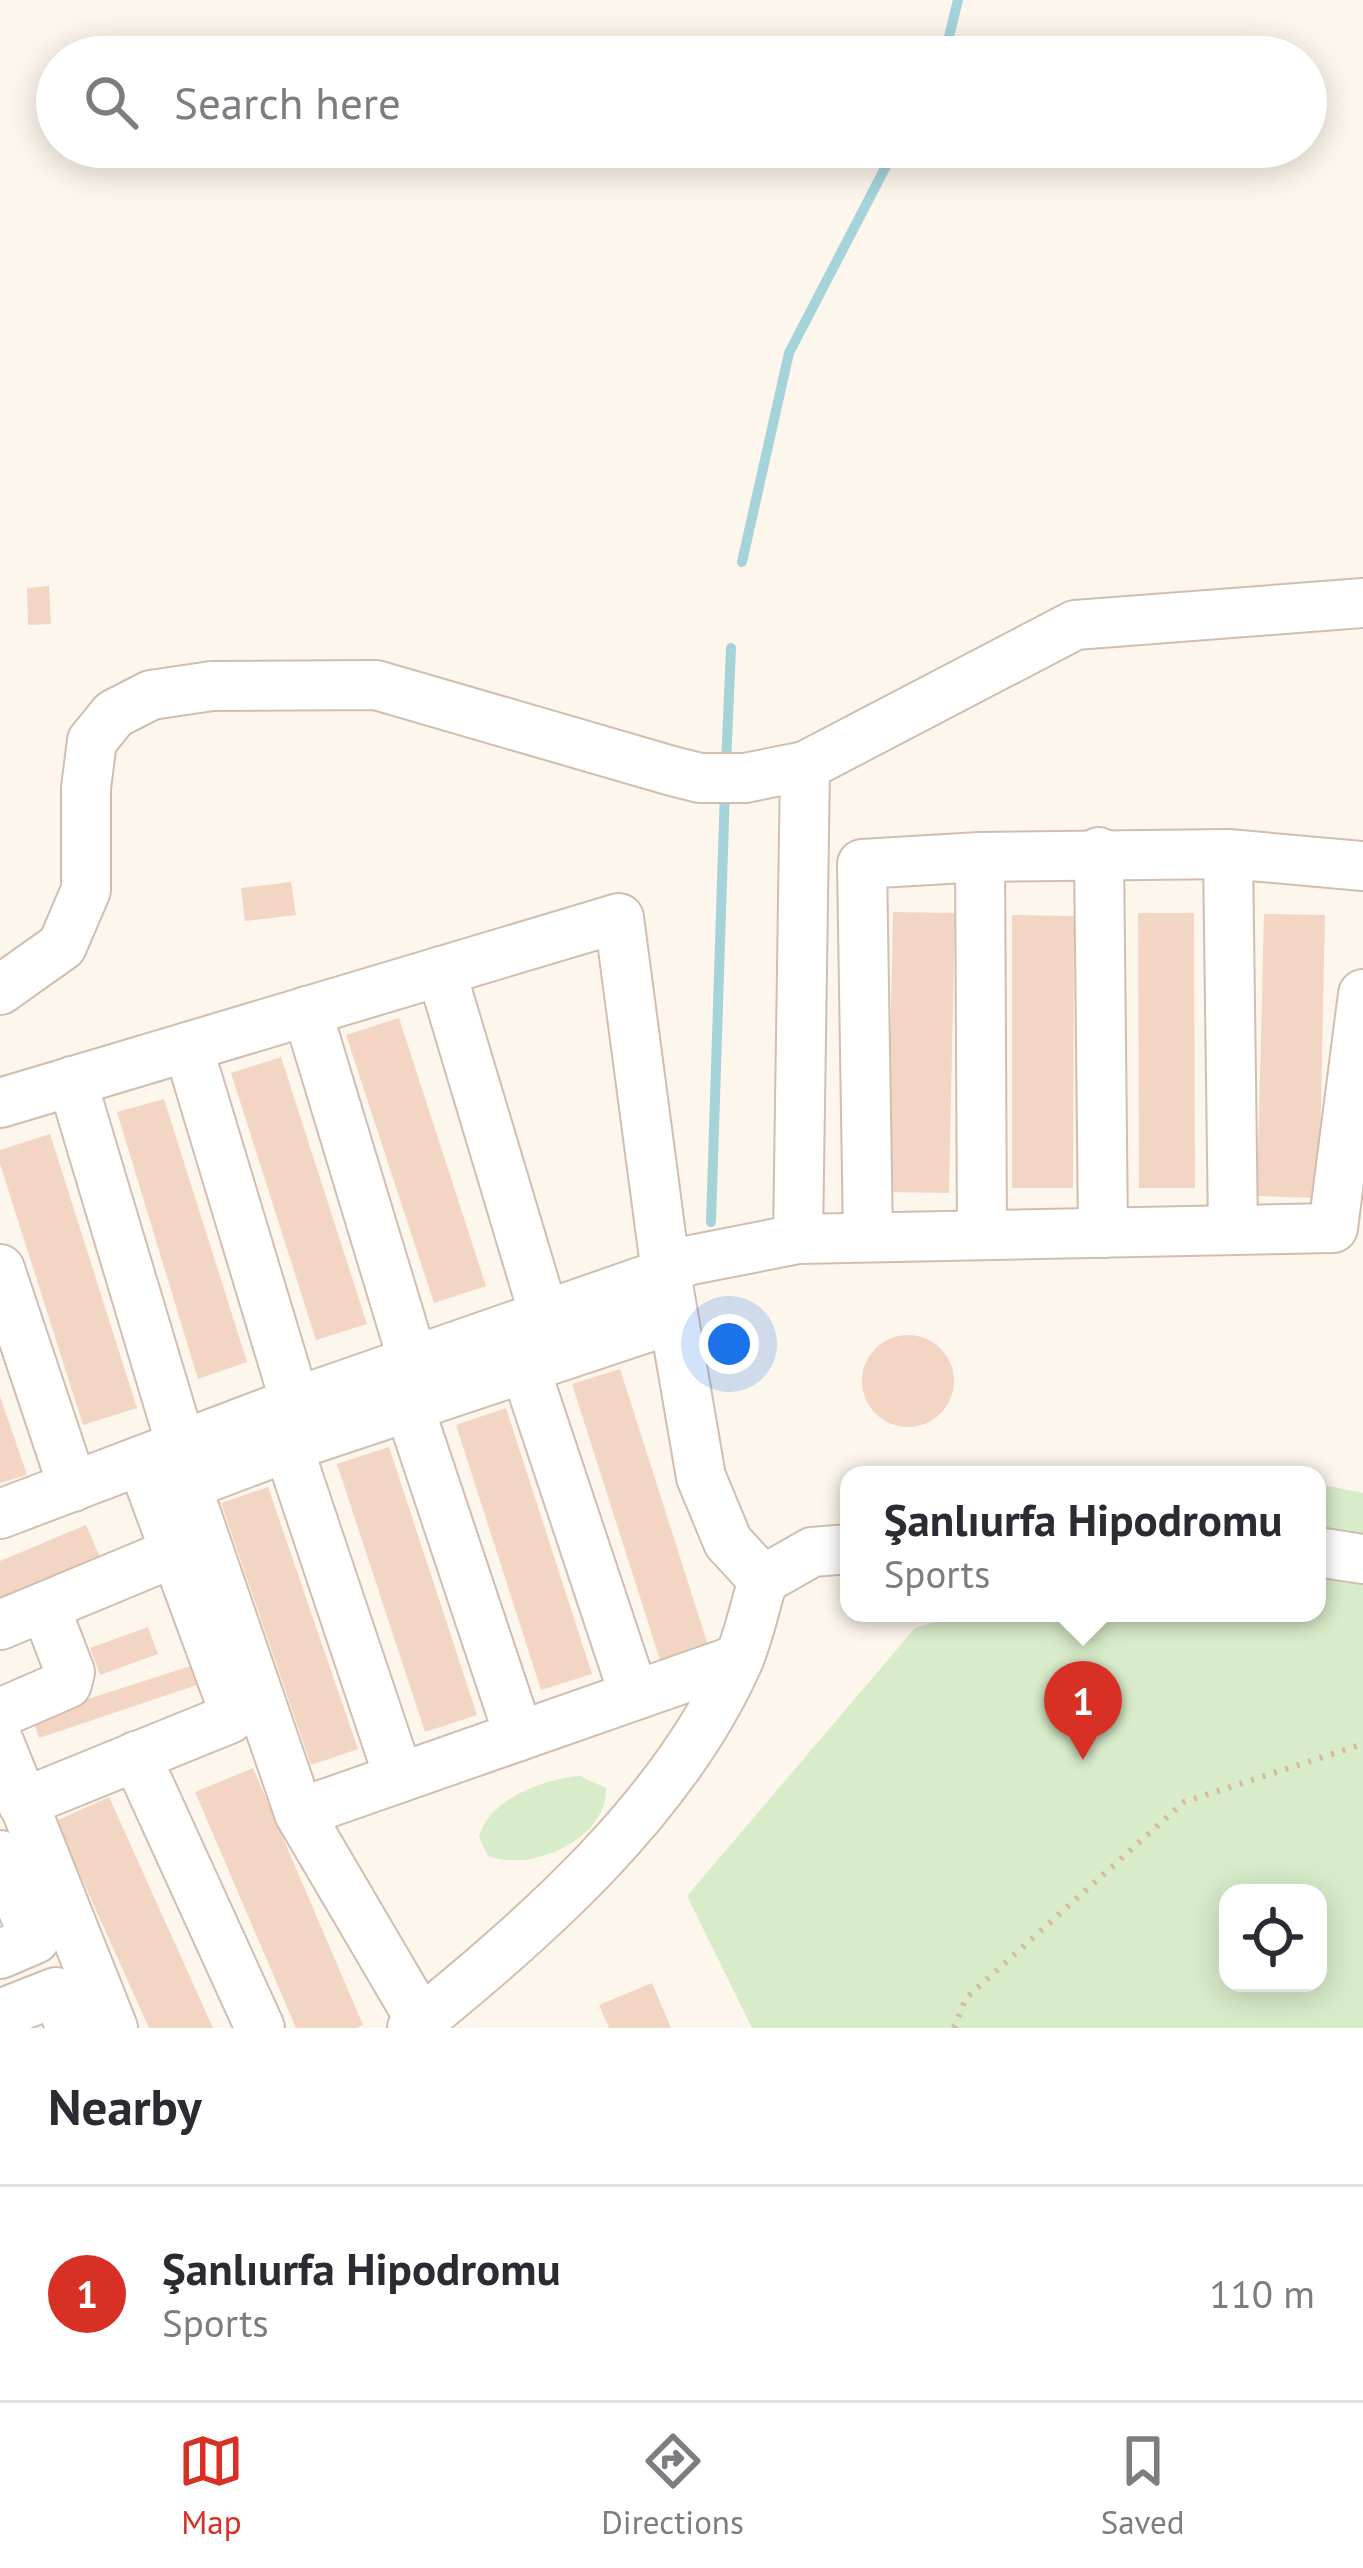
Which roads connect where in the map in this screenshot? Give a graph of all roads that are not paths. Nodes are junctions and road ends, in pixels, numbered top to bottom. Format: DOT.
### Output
graph roads {
  1 [pos="1363,603"];
  2 [pos="805,766"];
  3 [pos="1099,852"];
  4 [pos="1228,854"];
  5 [pos="980,857"];
  6 [pos="1363,866"];
  7 [pos="441,971"];
  8 [pos="0,991"];
  9 [pos="1363,994"];
  10 [pos="307,1011"];
  11 [pos="188,1047"];
  12 [pos="72,1081"];
  13 [pos="0,1103"];
  14 [pos="1232,1230"];
  15 [pos="1103,1233"];
  16 [pos="982,1235"];
  17 [pos="868,1237"];
  18 [pos="798,1239"];
  19 [pos="0,1269"];
  20 [pos="675,1285"];
  21 [pos="544,1315"];
  22 [pos="525,1368"];
  23 [pos="411,1384"];
  24 [pos="292,1425"];
  25 [pos="162,1453"];
  26 [pos="73,1487"];
  27 [pos="0,1514"];
  28 [pos="840,1550"];
  29 [pos="173,1553"];
  30 [pos="1326,1553"];
  31 [pos="1363,1559"];
  32 [pos="763,1580"];
  33 [pos="45,1606"];
  34 [pos="0,1625"];
  35 [pos="739,1659"];
  36 [pos="634,1695"];
  37 [pos="0,1713"];
  38 [pos="519,1736"];
  39 [pos="0,1744"];
  40 [pos="136,1756"];
  41 [pos="399,1778"];
  42 [pos="22,1803"];
  43 [pos="299,1813"];
  44 [pos="0,1855"];
  45 [pos="0,1954"];
  46 [pos="0,2014"];
  47 [pos="417,2025"];
  48 [pos="71,2028"];
  49 [pos="113,2028"];
  50 [pos="260,2028"];
  1 -- 2 [label="street"];
  2 -- 8 [label="street"];
  2 -- 18 [label="street"];
  3 -- 4 [label="street"];
  3 -- 5 [label="street"];
  3 -- 15 [label="street"];
  4 -- 6 [label="street"];
  4 -- 14 [label="street"];
  5 -- 16 [label="street"];
  5 -- 17 [label="street"];
  7 -- 10 [label="street"];
  7 -- 20 [label="street"];
  7 -- 21 [label="street"];
  9 -- 14 [label="street"];
  10 -- 11 [label="street"];
  10 -- 23 [label="street"];
  11 -- 12 [label="street"];
  11 -- 24 [label="street"];
  12 -- 13 [label="street"];
  12 -- 25 [label="street"];
  14 -- 15 [label="street"];
  15 -- 16 [label="street"];
  16 -- 17 [label="street"];
  17 -- 18 [label="street"];
  18 -- 20 [label="street"];
  19 -- 26 [label="street"];
  20 -- 21 [label="street"];
  20 -- 22 [label="street"];
  20 -- 32 [label="street"];
  21 -- 23 [label="street"];
  22 -- 23 [label="street"];
  22 -- 36 [label="street"];
  23 -- 24 [label="street"];
  23 -- 38 [label="street"];
  24 -- 25 [label="street"];
  24 -- 41 [label="street"];
  24 -- 43 [label="street"];
  25 -- 26 [label="street"];
  25 -- 29 [label="street"];
  26 -- 27 [label="street"];
  28 -- 32 [label="street"];
  29 -- 33 [label="street"];
  29 -- 40 [label="street"];
  30 -- 31 [label="street"];
  32 -- 35 [label="street"];
  33 -- 34 [label="street"];
  33 -- 37 [label="street"];
  35 -- 36 [label="street"];
  35 -- 47 [label="street"];
  36 -- 38 [label="street"];
  38 -- 41 [label="street"];
  39 -- 42 [label="street"];
  40 -- 42 [label="street"];
  40 -- 50 [label="street"];
  41 -- 43 [label="street"];
  42 -- 49 [label="street"];
  43 -- 47 [label="street"];
  44 -- 45 [label="street"];
  46 -- 48 [label="street"];
}
